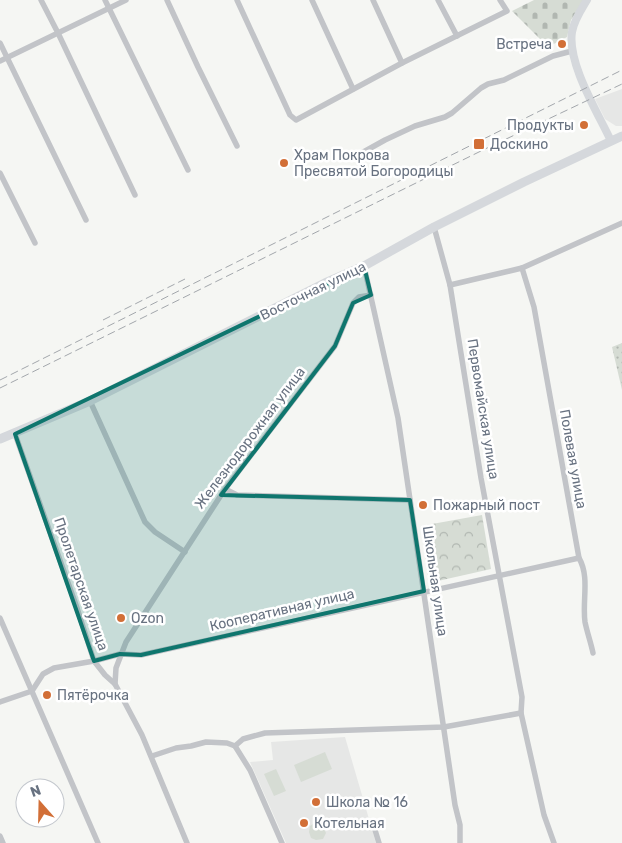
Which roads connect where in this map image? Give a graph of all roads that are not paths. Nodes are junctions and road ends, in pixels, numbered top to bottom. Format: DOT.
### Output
graph roads {
  1 [pos="41,0"];
  2 [pos="105,0"];
  3 [pos="126,0"];
  4 [pos="167,0"];
  5 [pos="237,0"];
  6 [pos="312,0"];
  7 [pos="374,0"];
  8 [pos="438,0"];
  9 [pos="500,0"];
  10 [pos="588,0"];
  11 [pos="109,8"];
  12 [pos="58,33"];
  13 [pos="457,36"];
  14 [pos="0,43"];
  15 [pos="572,51"];
  16 [pos="7,57"];
  17 [pos="0,61"];
  18 [pos="402,63"];
  19 [pos="353,89"];
  20 [pos="622,136"];
  21 [pos="611,141"];
  22 [pos="237,146"];
  23 [pos="358,156"];
  24 [pos="188,170"];
  25 [pos="0,173"];
  26 [pos="135,195"];
  27 [pos="86,220"];
  28 [pos="622,223"];
  29 [pos="434,227"];
  30 [pos="34,243"];
  31 [pos="364,266"];
  32 [pos="522,268"];
  33 [pos="450,285"];
  34 [pos="371,295"];
  35 [pos="90,401"];
  36 [pos="15,434"];
  37 [pos="0,439"];
  38 [pos="225,489"];
  39 [pos="410,500"];
  40 [pos="185,552"];
  41 [pos="579,558"];
  42 [pos="499,576"];
  43 [pos="424,591"];
  44 [pos="0,618"];
  45 [pos="593,653"];
  46 [pos="120,654"];
  47 [pos="94,661"];
  48 [pos="115,684"];
  49 [pos="32,690"];
  50 [pos="0,702"];
  51 [pos="521,713"];
  52 [pos="444,727"];
  53 [pos="235,746"];
  54 [pos="152,756"];
  55 [pos="375,830"];
  56 [pos="0,836"];
  57 [pos="2,843"];
  58 [pos="98,843"];
  59 [pos="187,843"];
  60 [pos="282,843"];
  61 [pos="379,843"];
  62 [pos="460,843"];
  63 [pos="554,843"];
  1 -- 12 [label="street"];
  2 -- 11 [label="street"];
  3 -- 11 [label="street"];
  4 -- 22 [label="street"];
  5 -- 19 [label="street"];
  6 -- 19 [label="street"];
  7 -- 18 [label="street"];
  8 -- 13 [label="street"];
  9 -- 13 [label="street"];
  10 -- 15 [label="street"];
  11 -- 12 [label="street"];
  11 -- 24 [label="street"];
  12 -- 16 [label="street"];
  12 -- 26 [label="street"];
  13 -- 18 [label="street"];
  14 -- 16 [label="street"];
  15 -- 21 [label="street"];
  15 -- 23 [label="street"];
  16 -- 17 [label="street"];
  16 -- 27 [label="street"];
  18 -- 19 [label="street"];
  20 -- 21 [label="main road, Восточная улица"];
  21 -- 29 [label="main road, Восточная улица"];
  25 -- 30 [label="street"];
  28 -- 32 [label="street"];
  29 -- 31 [label="main road, Восточная улица"];
  29 -- 33 [label="street, Первомайская улица"];
  31 -- 34 [label="street, Школьная улица"];
  31 -- 35 [label="main road, Восточная улица"];
  32 -- 33 [label="street"];
  32 -- 41 [label="street, Полевая улица"];
  33 -- 42 [label="street, Первомайская улица"];
  34 -- 38 [label="street, Железнодорожная улица"];
  34 -- 39 [label="street, Школьная улица"];
  35 -- 36 [label="main road, Восточная улица"];
  35 -- 40 [label="street"];
  36 -- 37 [label="main road, Восточная улица"];
  36 -- 47 [label="street, Пролетарская улица"];
  38 -- 39 [label="street"];
  38 -- 40 [label="street, Железнодорожная улица"];
  39 -- 43 [label="street, Школьная улица"];
  40 -- 46 [label="street, Железнодорожная улица"];
  41 -- 42 [label="street, Кооперативная улица"];
  41 -- 45 [label="street, Полевая улица"];
  42 -- 43 [label="street, Кооперативная улица"];
  42 -- 51 [label="street, Первомайская улица"];
  43 -- 46 [label="street, Кооперативная улица"];
  43 -- 52 [label="street, Школьная улица"];
  44 -- 49 [label="street"];
  46 -- 47 [label="street, Кооперативная улица"];
  46 -- 48 [label="street, Железнодорожная улица"];
  47 -- 48 [label="street, Пролетарская улица"];
  47 -- 49 [label="street, Кооперативная улица"];
  48 -- 54 [label="street, Пролетарская улица"];
  49 -- 50 [label="street, Кооперативная улица"];
  49 -- 58 [label="street"];
  51 -- 52 [label="street"];
  51 -- 63 [label="street, Первомайская улица"];
  52 -- 53 [label="street"];
  52 -- 62 [label="street, Школьная улица"];
  53 -- 54 [label="street"];
  53 -- 60 [label="street"];
  54 -- 59 [label="street, Пролетарская улица"];
  55 -- 61 [label="street"];
  56 -- 57 [label="street"];
}
